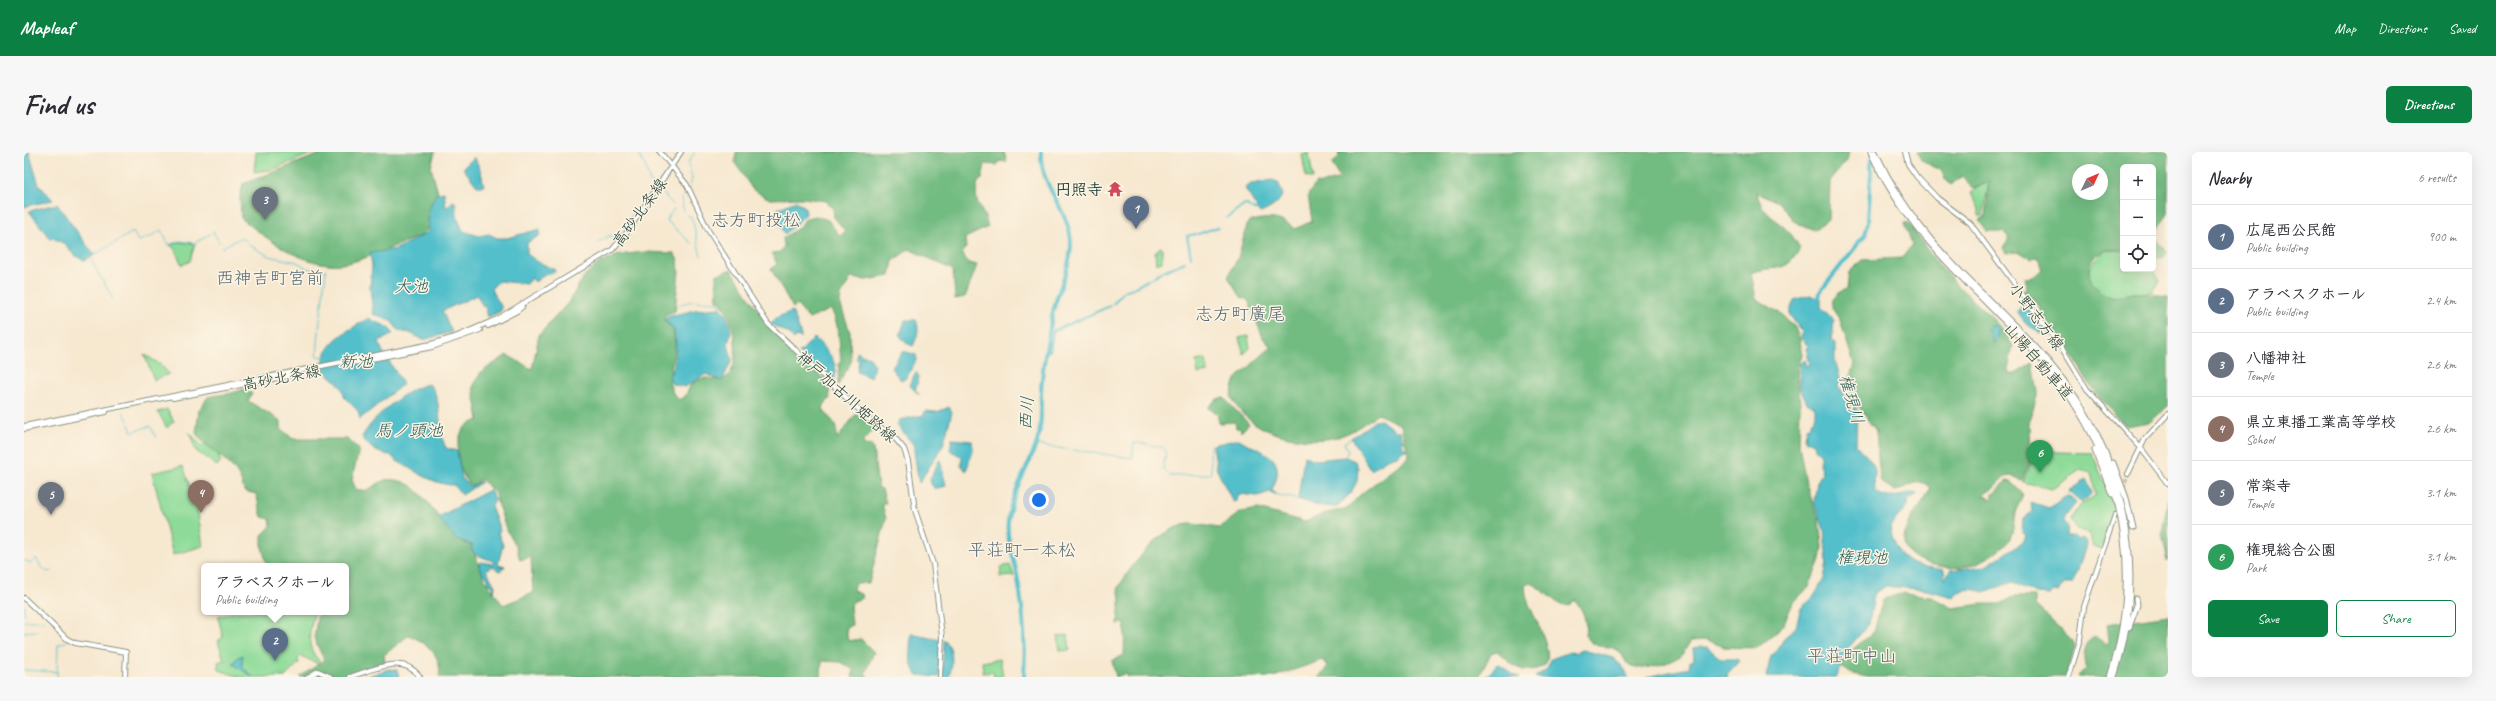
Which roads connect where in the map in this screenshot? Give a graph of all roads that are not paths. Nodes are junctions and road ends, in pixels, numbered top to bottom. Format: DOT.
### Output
graph roads {
  1 [pos="660,152"];
  2 [pos="681,152"];
  3 [pos="1871,152"];
  4 [pos="1876,152"];
  5 [pos="1905,152"];
  6 [pos="672,166"];
  7 [pos="1910,216"];
  8 [pos="2029,346"];
  9 [pos="2062,392"];
  10 [pos="2168,414"];
  11 [pos="2088,416"];
  12 [pos="24,427"];
  13 [pos="2140,447"];
  14 [pos="2094,450"];
  15 [pos="2128,474"];
  16 [pos="2168,484"];
  17 [pos="2115,515"];
  18 [pos="2133,528"];
  19 [pos="2123,530"];
  20 [pos="24,598"];
  21 [pos="2136,599"];
  22 [pos="2122,651"];
  23 [pos="125,677"];
  24 [pos="308,677"];
  25 [pos="331,677"];
  26 [pos="350,677"];
  27 [pos="420,677"];
  28 [pos="940,677"];
  29 [pos="2069,677"];
  30 [pos="2110,677"];
  31 [pos="2114,677"];
  1 -- 6 [label="main road, 神戸加古川姫路線"];
  2 -- 6 [label="main road, 高砂北条線"];
  3 -- 7 [label="highway, 山陽自動車道"];
  4 -- 7 [label="highway, 山陽自動車道"];
  5 -- 13 [label="main road, 小野志方線"];
  6 -- 12 [label="main road, 高砂北条線"];
  6 -- 28 [label="main road, 神戸加古川姫路線"];
  7 -- 8 [label="highway, 山陽自動車道"];
  7 -- 11 [label="highway, 山陽自動車道"];
  8 -- 9 [label="highway"];
  8 -- 19 [label="highway, 山陽自動車道"];
  10 -- 13 [label="main road"];
  11 -- 18 [label="highway"];
  11 -- 22 [label="highway, 山陽自動車道"];
  13 -- 15 [label="main road"];
  13 -- 16 [label="main road, 小野志方線"];
  14 -- 19 [label="highway"];
  17 -- 29 [label="main road"];
  19 -- 30 [label="highway, 山陽自動車道"];
  20 -- 23 [label="main road"];
  21 -- 22 [label="highway"];
  22 -- 31 [label="highway, 山陽自動車道"];
  24 -- 25 [label="main road"];
  26 -- 27 [label="main road"];
}
